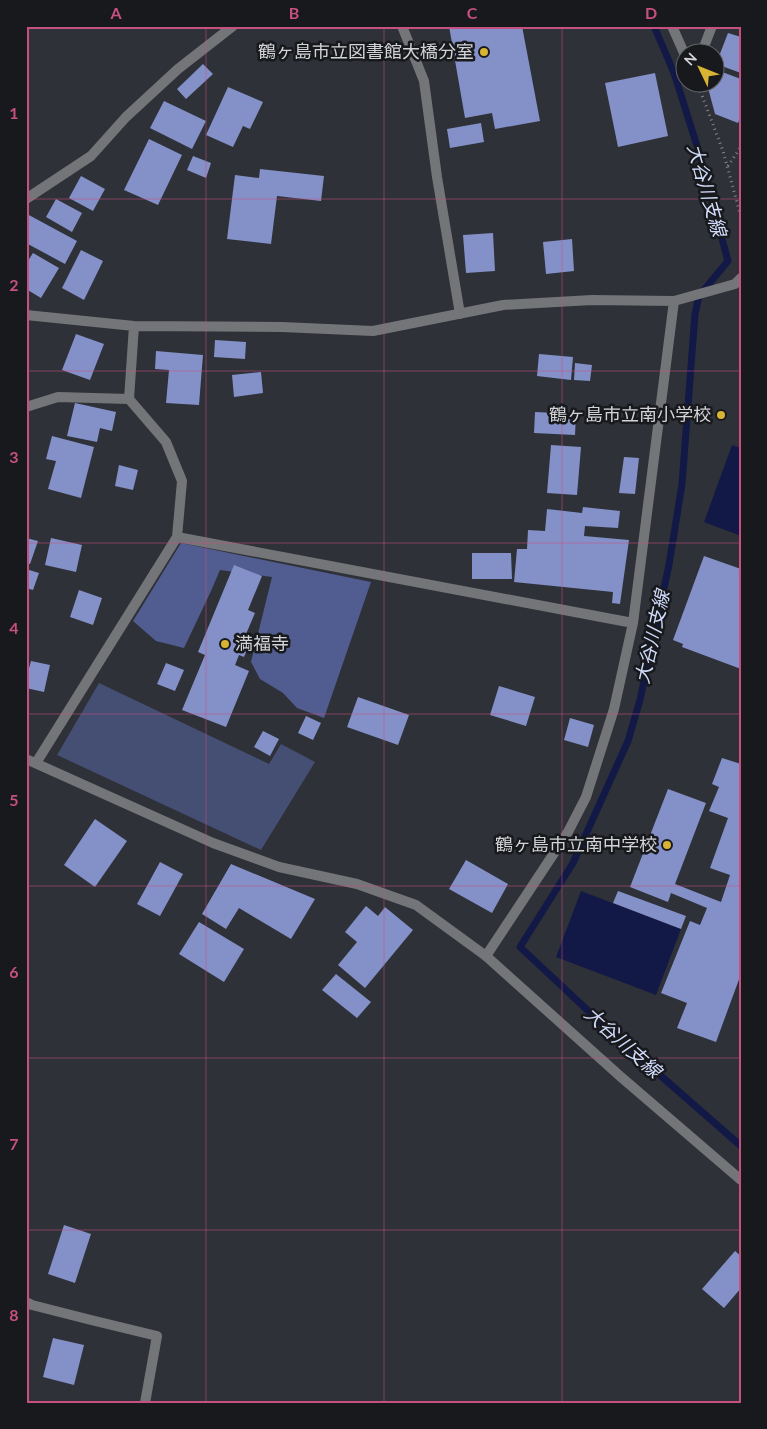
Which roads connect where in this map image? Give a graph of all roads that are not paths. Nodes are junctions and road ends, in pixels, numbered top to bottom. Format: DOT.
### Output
graph roads {
  1 [pos="234,26"];
  2 [pos="402,26"];
  3 [pos="672,26"];
  4 [pos="712,26"];
  5 [pos="679,42"];
  6 [pos="706,42"];
  7 [pos="26,199"];
  8 [pos="741,278"];
  9 [pos="674,301"];
  10 [pos="460,314"];
  11 [pos="26,315"];
  12 [pos="134,326"];
  13 [pos="129,399"];
  14 [pos="26,407"];
  15 [pos="177,537"];
  16 [pos="633,624"];
  17 [pos="31,761"];
  18 [pos="486,956"];
  19 [pos="741,1180"];
  20 [pos="26,1302"];
  21 [pos="145,1403"];
  1 -- 7 [label="street"];
  2 -- 10 [label="street"];
  3 -- 5 [label="street"];
  4 -- 6 [label="street"];
  8 -- 9 [label="street"];
  9 -- 10 [label="street"];
  9 -- 16 [label="street"];
  10 -- 12 [label="street"];
  11 -- 12 [label="street"];
  12 -- 13 [label="street"];
  13 -- 14 [label="street"];
  13 -- 15 [label="street"];
  15 -- 16 [label="street"];
  15 -- 17 [label="street"];
  16 -- 18 [label="street"];
  17 -- 18 [label="street"];
  18 -- 19 [label="street"];
  20 -- 21 [label="street"];
}
